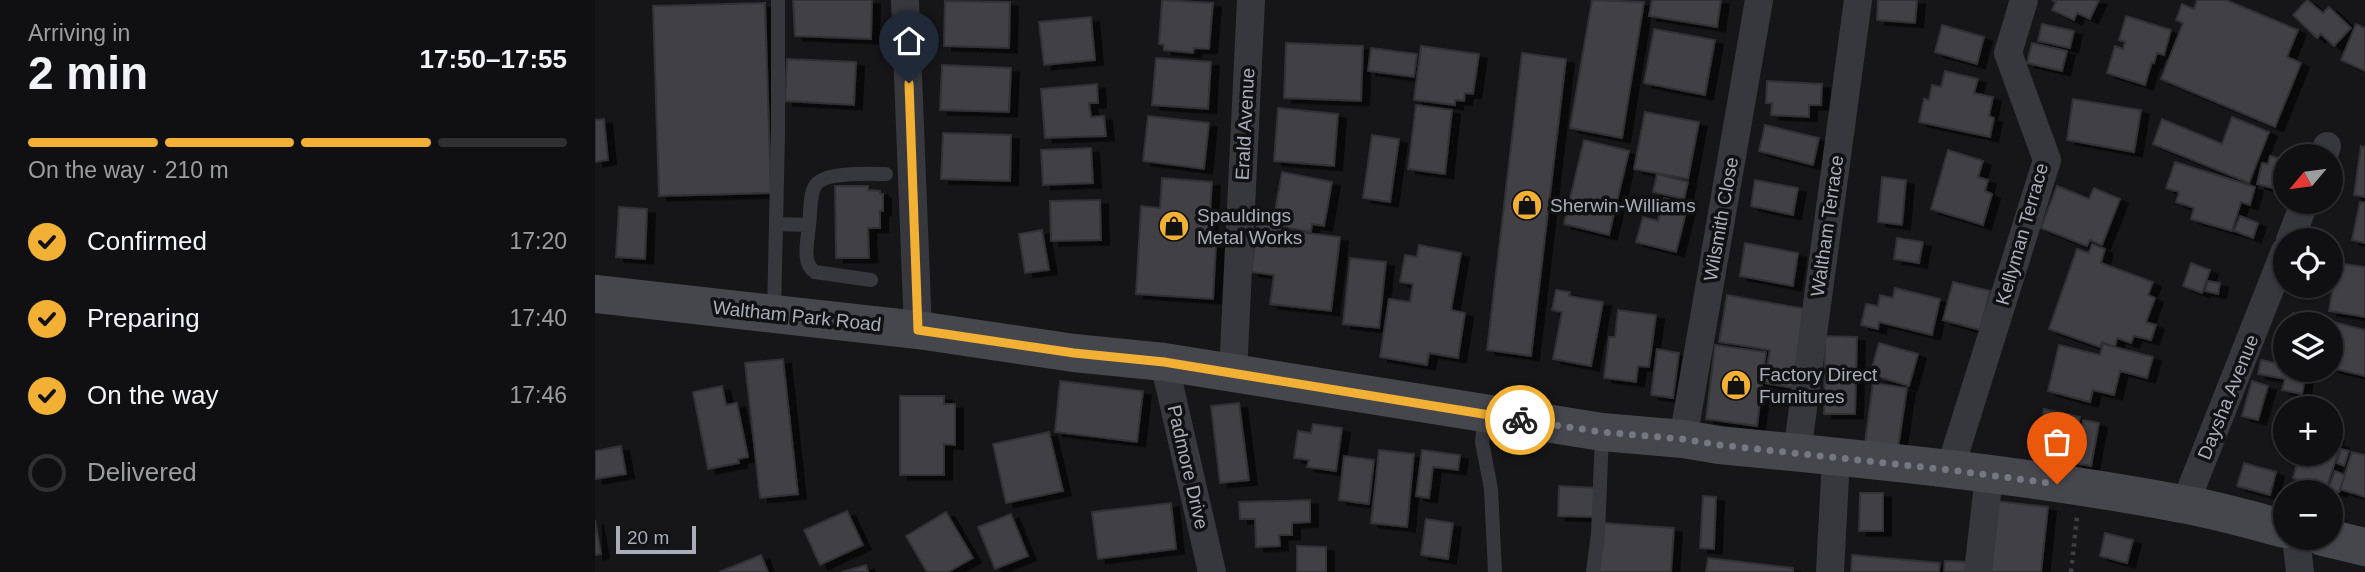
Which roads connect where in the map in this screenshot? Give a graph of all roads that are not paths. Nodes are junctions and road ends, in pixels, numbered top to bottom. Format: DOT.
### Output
graph roads {
  1 [pos="778,0"];
  2 [pos="905,0"];
  3 [pos="1251,0"];
  4 [pos="1759,0"];
  5 [pos="1858,0"];
  6 [pos="2024,0"];
  7 [pos="886,174"];
  8 [pos="776,224"];
  9 [pos="809,225"];
  10 [pos="871,280"];
  11 [pos="2273,281"];
  12 [pos="595,294"];
  13 [pos="774,314"];
  14 [pos="918,330"];
  15 [pos="1164,362"];
  16 [pos="1233,373"];
  17 [pos="1485,415"];
  18 [pos="1602,432"];
  19 [pos="1683,439"];
  20 [pos="1797,453"];
  21 [pos="1836,458"];
  22 [pos="1950,470"];
  23 [pos="1989,475"];
  24 [pos="2185,504"];
  25 [pos="2273,526"];
  26 [pos="2343,542"];
  27 [pos="2365,547"];
  28 [pos="2298,550"];
  29 [pos="1212,572"];
  30 [pos="1495,572"];
  31 [pos="1593,572"];
  32 [pos="1830,572"];
  33 [pos="1978,572"];
  34 [pos="2300,572"];
  1 -- 8 [label="lane"];
  2 -- 14 [label="street"];
  3 -- 16 [label="street, Erald Avenue"];
  4 -- 19 [label="street, Wilsmith Close"];
  5 -- 20 [label="street, Waltham Terrace"];
  6 -- 22 [label="street, Kellyman Terrace"];
  7 -- 9 [label="lane"];
  8 -- 9 [label="lane"];
  8 -- 13 [label="lane"];
  9 -- 10 [label="lane"];
  11 -- 24 [label="street, Daysha Avenue"];
  12 -- 13 [label="main road, Waltham Park Road"];
  13 -- 14 [label="main road, Waltham Park Road"];
  14 -- 15 [label="main road, Waltham Park Road"];
  15 -- 16 [label="main road, Waltham Park Road"];
  15 -- 29 [label="street, Padmore Drive"];
  16 -- 17 [label="main road, Waltham Park Road"];
  17 -- 18 [label="main road, Waltham Park Road"];
  17 -- 30 [label="lane"];
  18 -- 19 [label="main road, Waltham Park Road"];
  18 -- 31 [label="lane"];
  19 -- 20 [label="main road, Waltham Park Road"];
  20 -- 21 [label="main road, Waltham Park Road"];
  21 -- 22 [label="main road, Waltham Park Road"];
  21 -- 32 [label="street"];
  22 -- 23 [label="main road, Waltham Park Road"];
  23 -- 24 [label="main road, Waltham Park Road"];
  23 -- 33 [label="street"];
  24 -- 25 [label="main road, Waltham Park Road"];
  26 -- 27 [label="main road"];
  28 -- 34 [label="street"];
}
